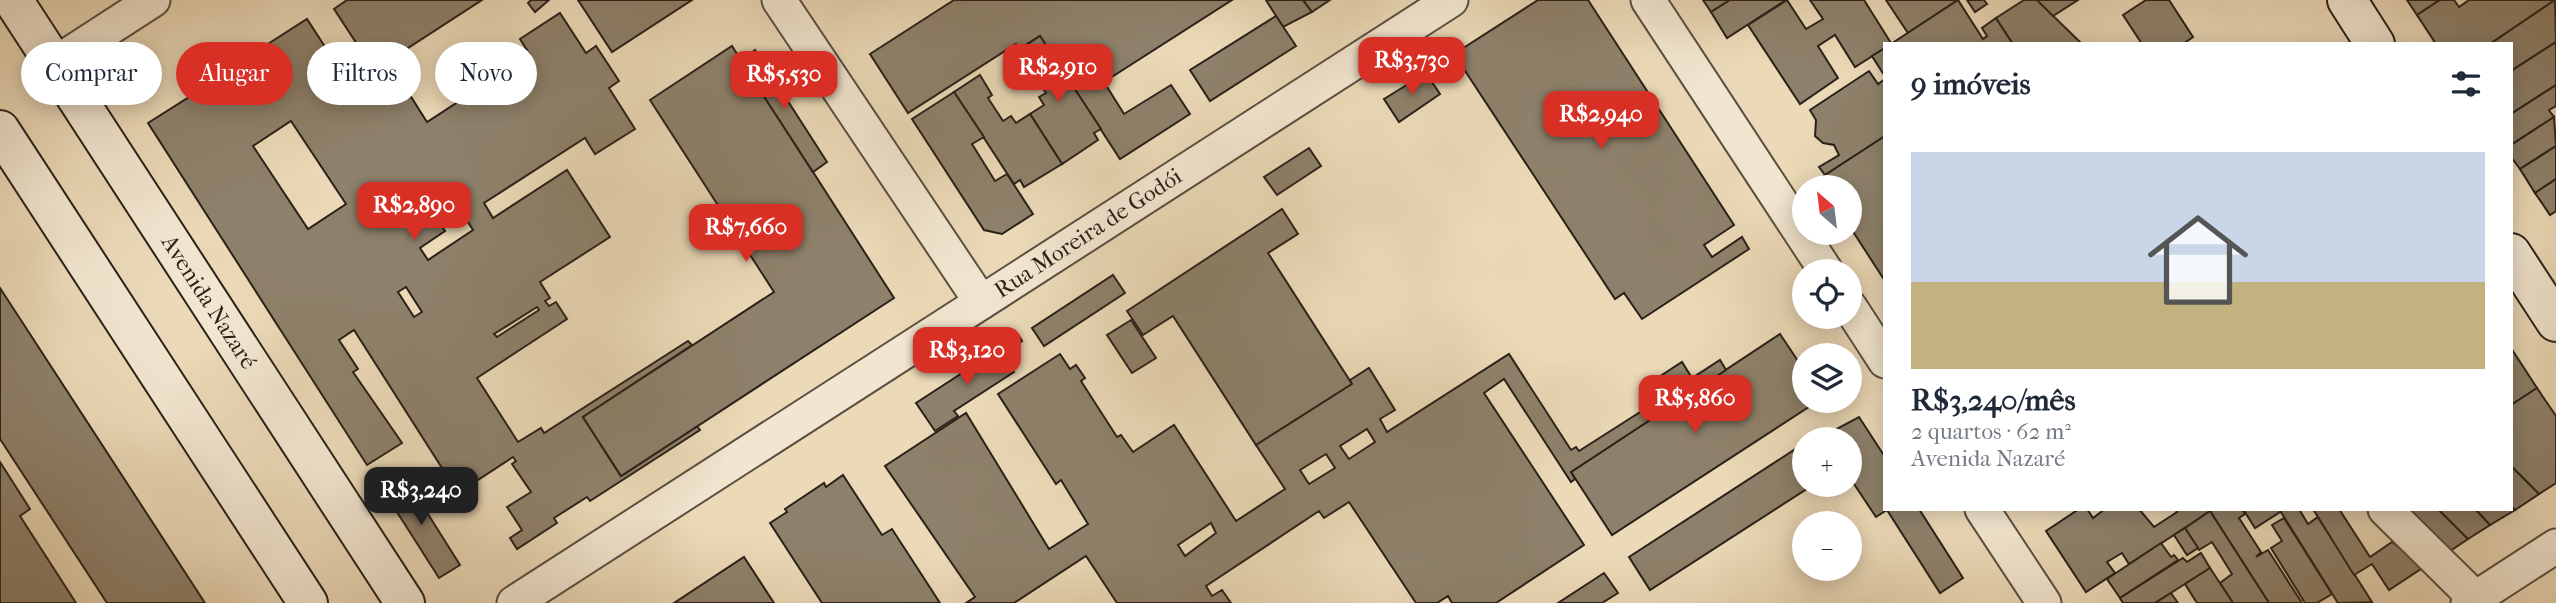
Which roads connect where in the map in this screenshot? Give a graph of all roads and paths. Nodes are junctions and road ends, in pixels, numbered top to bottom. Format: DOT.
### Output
graph roads {
  1 [pos="13,0"];
  2 [pos="153,0"];
  3 [pos="779,0"];
  4 [pos="1451,0"];
  5 [pos="1648,0"];
  6 [pos="2347,0"];
  7 [pos="40,42"];
  8 [pos="88,42"];
  9 [pos="2374,42"];
  10 [pos="81,105"];
  11 [pos="0,130"];
  12 [pos="2513,256"];
  13 [pos="1818,259"];
  14 [pos="981,302"];
  15 [pos="2556,321"];
  16 [pos="1862,326"];
  17 [pos="1883,358"];
  18 [pos="1983,511"];
  19 [pos="2387,511"];
  20 [pos="2556,546"];
  21 [pos="2471,601"];
  22 [pos="308,603"];
  23 [pos="405,603"];
  24 [pos="514,603"];
  25 [pos="2044,603"];
  1 -- 7 [label="main road, Avenida Nazaré"];
  2 -- 8 [label="street"];
  3 -- 14 [label="street"];
  4 -- 14 [label="street, Rua Moreira de Godói"];
  5 -- 13 [label="street"];
  6 -- 9 [label="main road"];
  10 -- 23 [label="main road, Avenida Nazaré"];
  11 -- 22 [label="main road"];
  12 -- 15 [label="main road"];
  14 -- 24 [label="street, Rua Moreira de Godói"];
  16 -- 17 [label="street"];
  18 -- 25 [label="street"];
  19 -- 21 [label="street"];
  20 -- 21 [label="street"];
}
